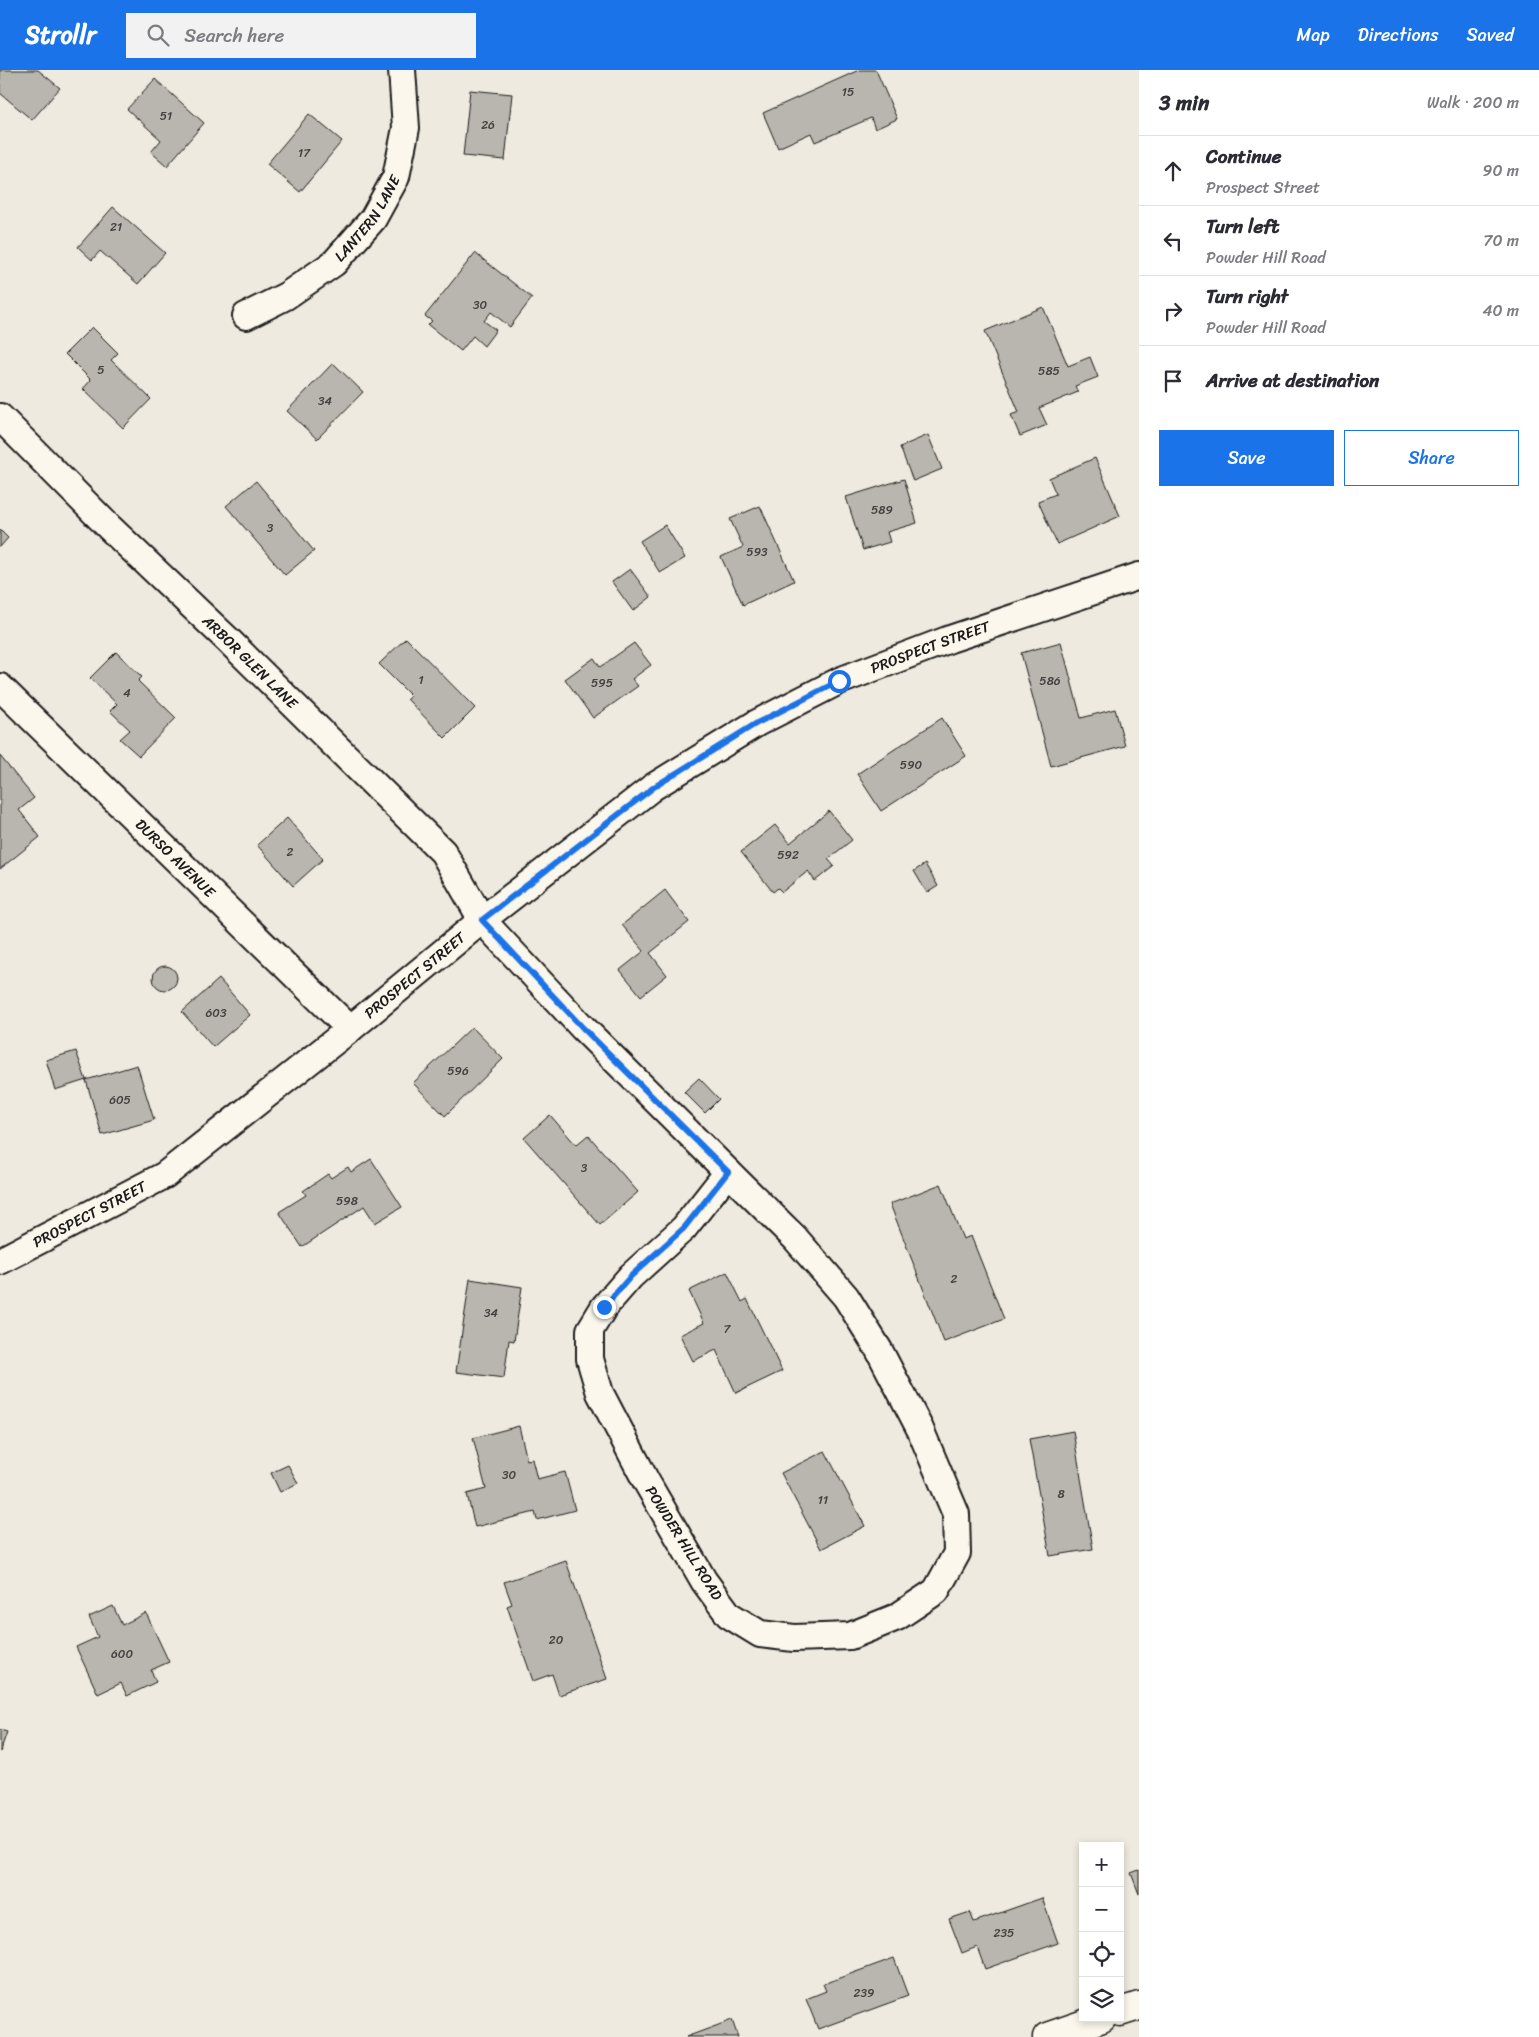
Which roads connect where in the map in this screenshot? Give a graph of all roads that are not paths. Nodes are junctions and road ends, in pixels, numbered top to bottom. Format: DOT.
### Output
graph roads {
  1 [pos="402,70"];
  2 [pos="246,316"];
  3 [pos="0,417"];
  4 [pos="1139,576"];
  5 [pos="0,686"];
  6 [pos="482,920"];
  7 [pos="350,1029"];
  8 [pos="728,1172"];
  9 [pos="0,1261"];
  10 [pos="1139,2006"];
  11 [pos="1124,2011"];
  12 [pos="1090,2022"];
  13 [pos="1047,2037"];
  1 -- 2 [label="street, LANTERN LANE"];
  3 -- 6 [label="street, ARBOR GLEN LANE"];
  4 -- 6 [label="street, PROSPECT STREET"];
  5 -- 7 [label="street, DURSO AVENUE"];
  6 -- 7 [label="street, PROSPECT STREET"];
  6 -- 8 [label="street, POWDER HILL ROAD"];
  7 -- 9 [label="street, PROSPECT STREET"];
  8 -- 8 [label="street, POWDER HILL ROAD"];
  10 -- 11 [label="main road"];
  12 -- 13 [label="main road"];
}
